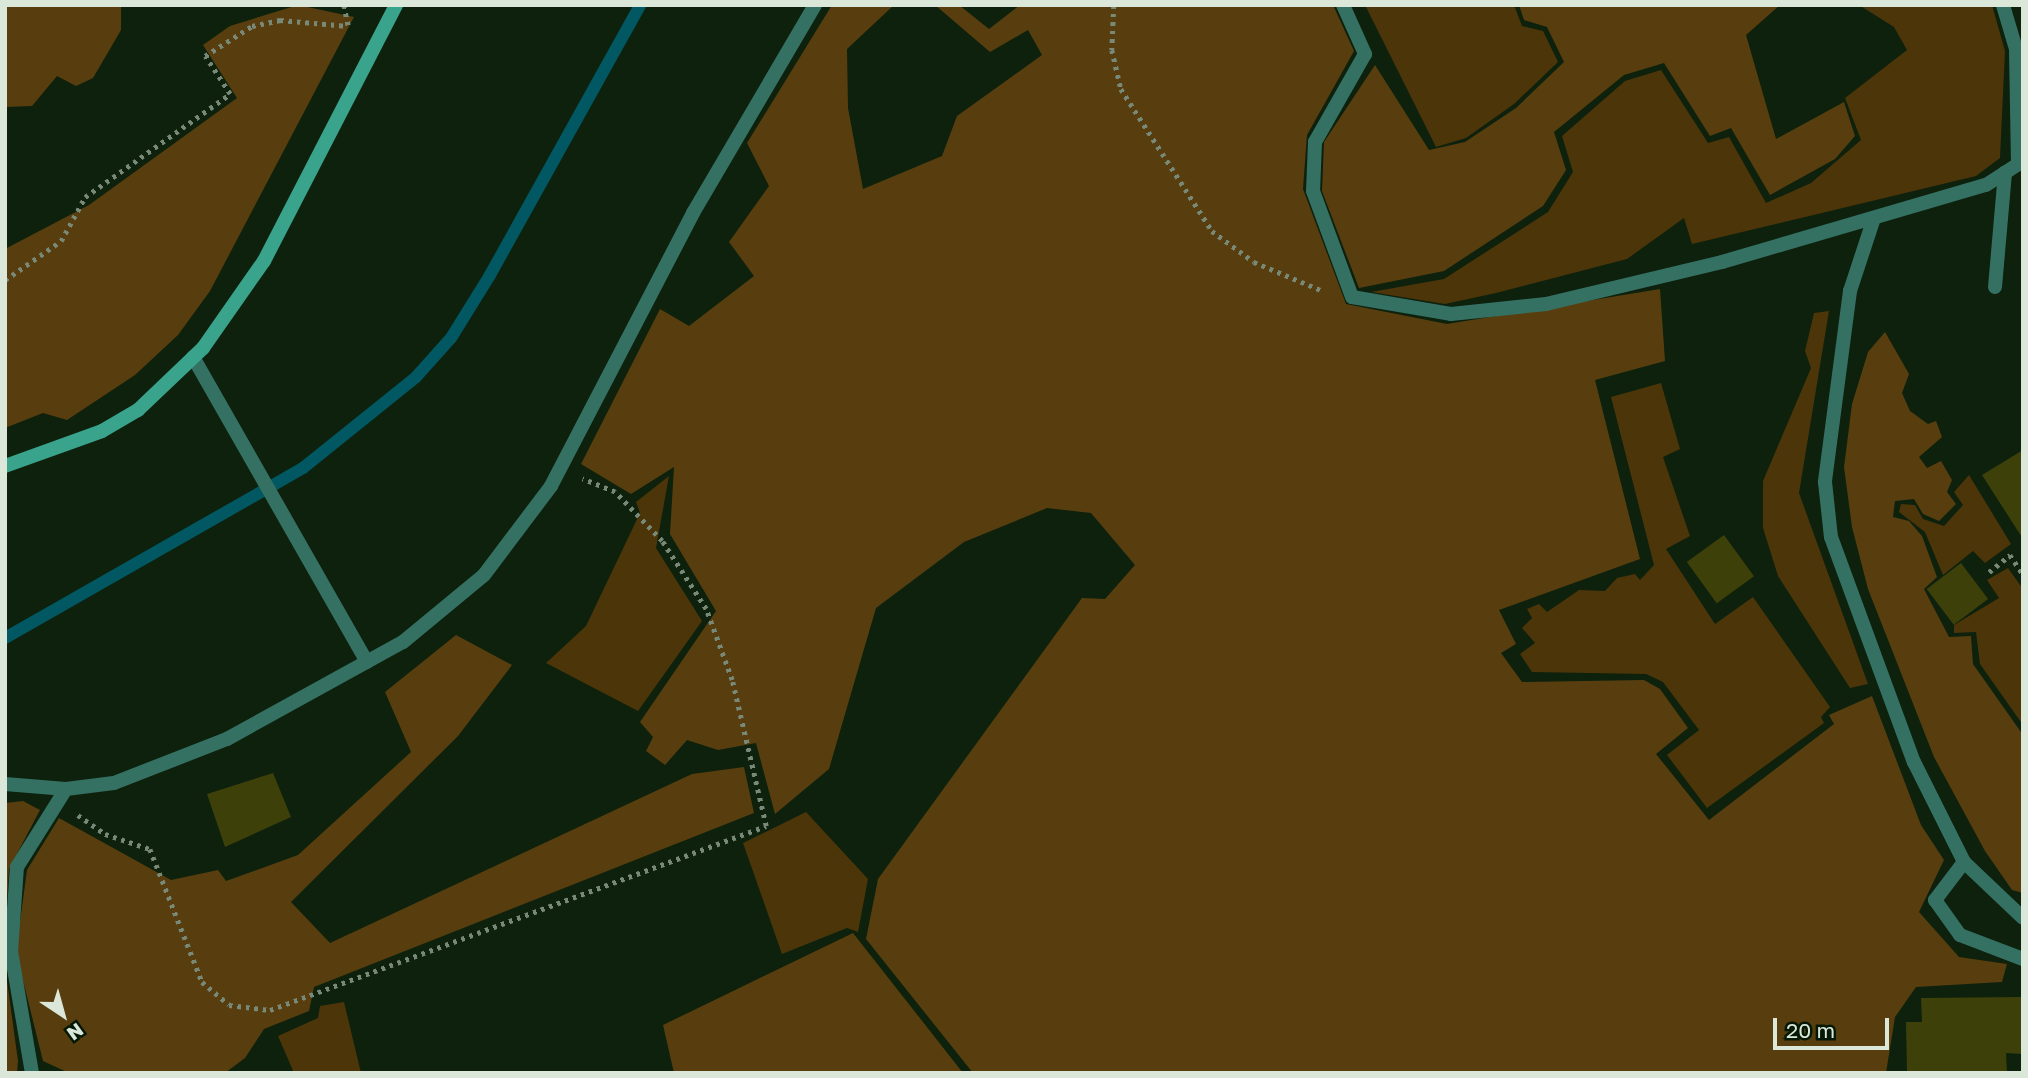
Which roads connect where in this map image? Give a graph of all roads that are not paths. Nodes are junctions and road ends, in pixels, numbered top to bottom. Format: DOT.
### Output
graph roads {
  1 [pos="396,5"];
  2 [pos="815,5"];
  3 [pos="1343,5"];
  4 [pos="2003,5"];
  5 [pos="2005,172"];
  6 [pos="1874,218"];
  7 [pos="1995,288"];
  8 [pos="193,357"];
  9 [pos="5,466"];
  10 [pos="367,662"];
  11 [pos="5,784"];
  12 [pos="62,795"];
  13 [pos="1965,862"];
  14 [pos="2023,918"];
  15 [pos="2023,959"];
  16 [pos="32,1073"];
  1 -- 8 [label="street"];
  2 -- 10 [label="street"];
  3 -- 6 [label="street"];
  4 -- 5 [label="street"];
  5 -- 6 [label="street"];
  5 -- 7 [label="street"];
  6 -- 13 [label="street"];
  8 -- 9 [label="street"];
  8 -- 10 [label="street"];
  10 -- 12 [label="street"];
  11 -- 12 [label="street"];
  12 -- 16 [label="street"];
  13 -- 14 [label="street"];
  13 -- 15 [label="street"];
}
